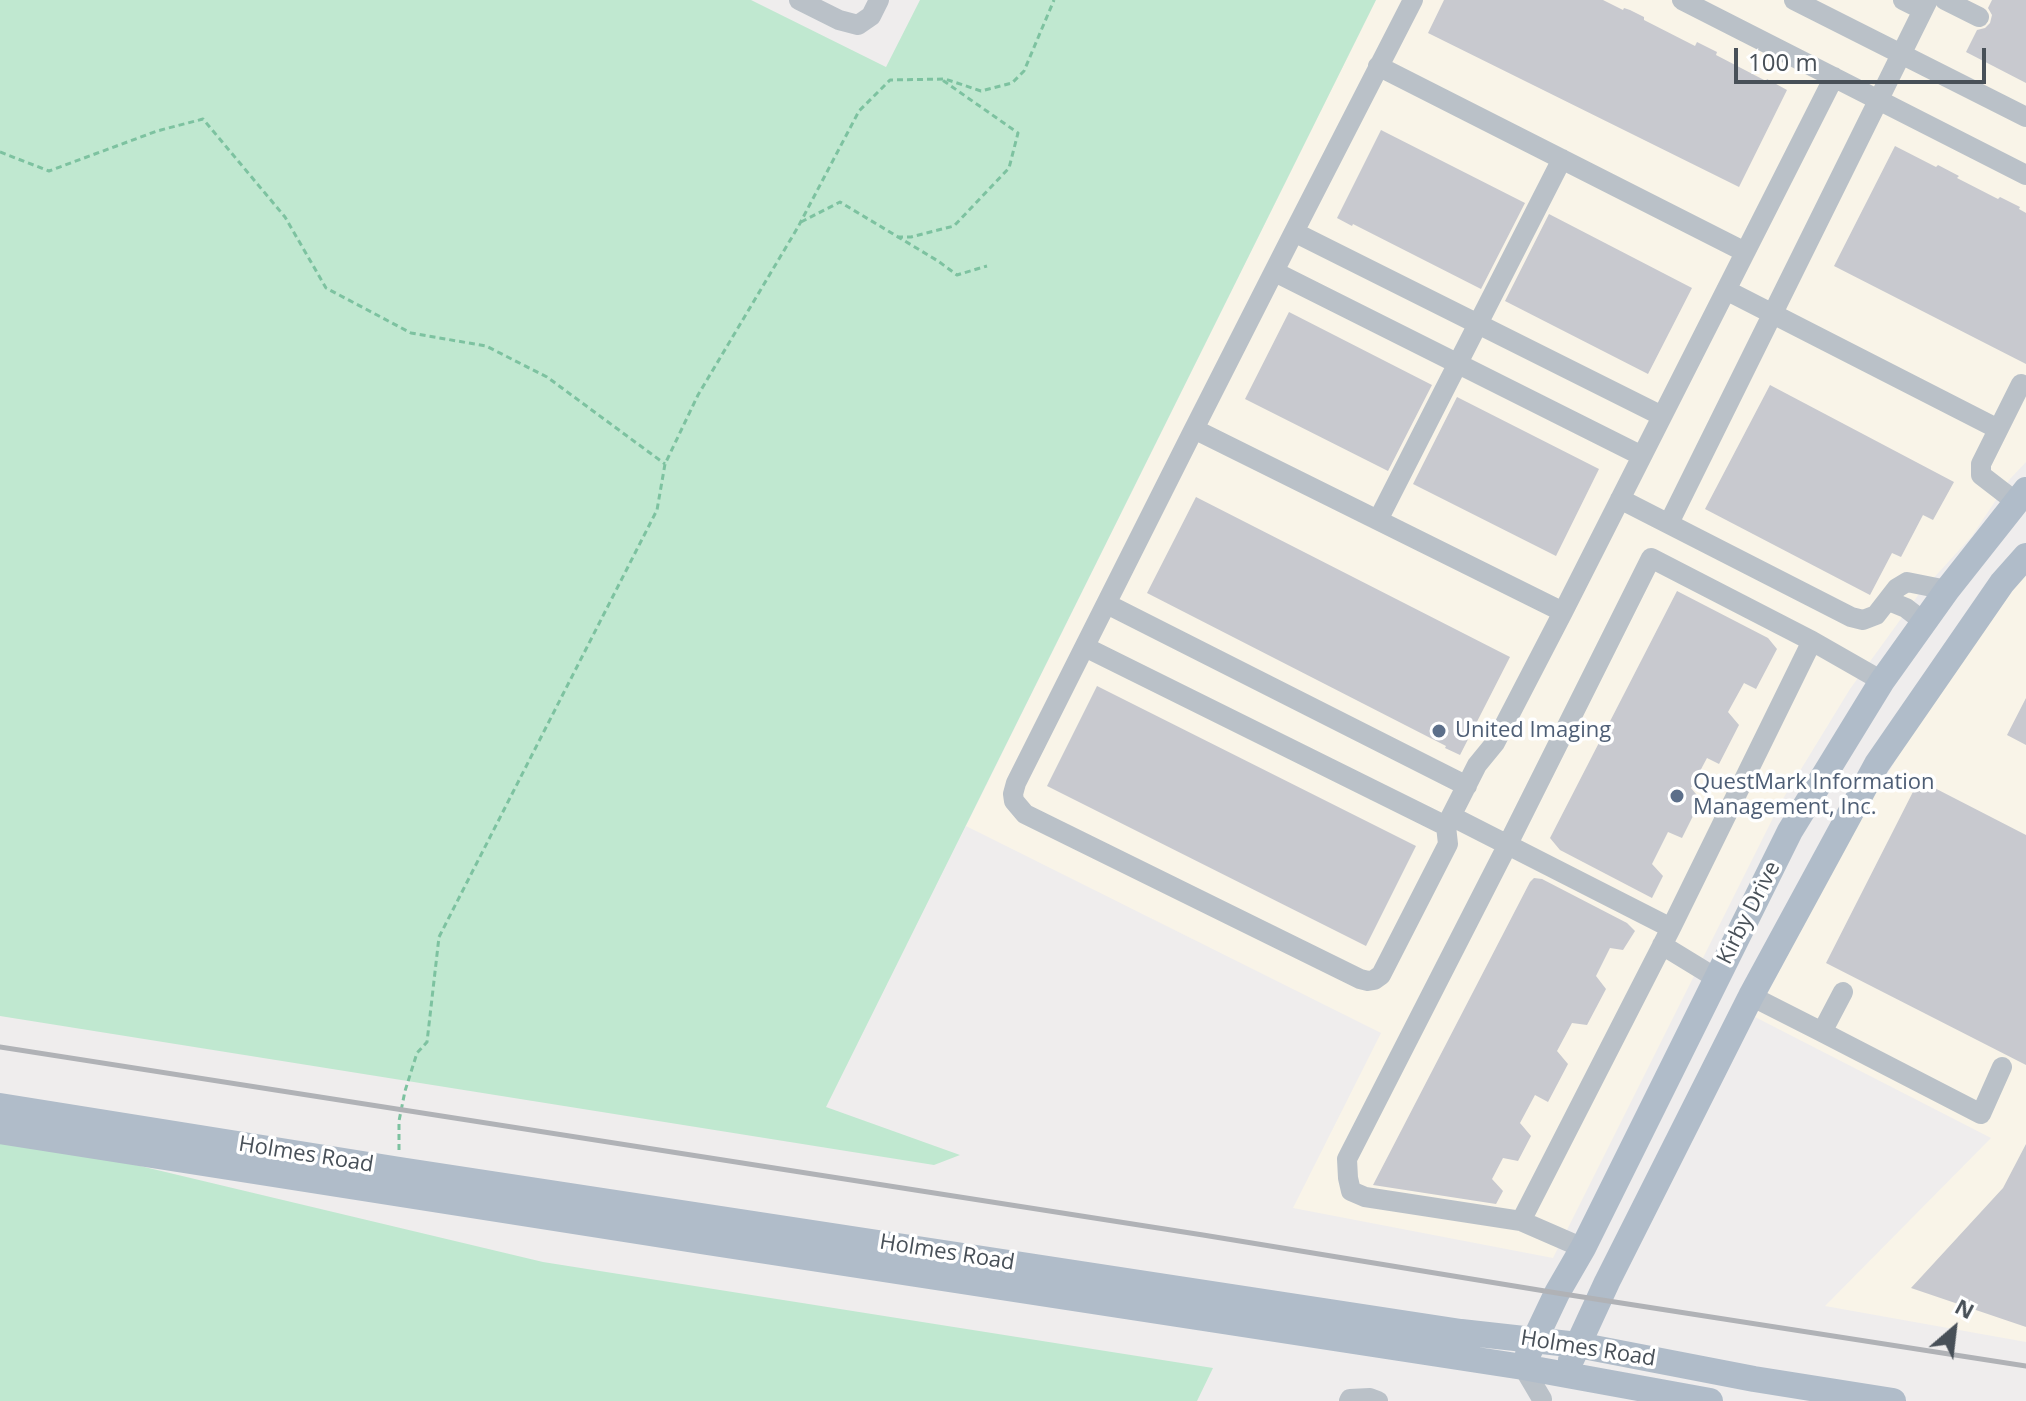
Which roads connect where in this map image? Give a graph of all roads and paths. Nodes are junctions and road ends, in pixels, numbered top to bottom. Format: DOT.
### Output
graph roads {
  1 [pos="799,0"];
  2 [pos="879,0"];
  3 [pos="1054,0"];
  4 [pos="1413,0"];
  5 [pos="1682,0"];
  6 [pos="1794,0"];
  7 [pos="1903,0"];
  8 [pos="1945,0"];
  9 [pos="1926,5"];
  10 [pos="1979,17"];
  11 [pos="1901,54"];
  12 [pos="1378,66"];
  13 [pos="1834,77"];
  14 [pos="941,79"];
  15 [pos="1879,100"];
  16 [pos="2026,117"];
  17 [pos="0,152"];
  18 [pos="1562,159"];
  19 [pos="2026,175"];
  20 [pos="801,222"];
  21 [pos="1294,232"];
  22 [pos="897,237"];
  23 [pos="1745,252"];
  24 [pos="987,266"];
  25 [pos="1275,272"];
  26 [pos="1726,290"];
  27 [pos="1773,314"];
  28 [pos="1479,323"];
  29 [pos="1458,365"];
  30 [pos="2021,384"];
  31 [pos="1662,416"];
  32 [pos="1194,429"];
  33 [pos="1998,429"];
  34 [pos="1642,456"];
  35 [pos="665,464"];
  36 [pos="1620,499"];
  37 [pos="2023,500"];
  38 [pos="1378,520"];
  39 [pos="1669,523"];
  40 [pos="2026,556"];
  41 [pos="1947,590"];
  42 [pos="1889,601"];
  43 [pos="1107,604"];
  44 [pos="1563,612"];
  45 [pos="1924,622"];
  46 [pos="1812,641"];
  47 [pos="1085,647"];
  48 [pos="1882,681"];
  49 [pos="1918,705"];
  50 [pos="1467,786"];
  51 [pos="1449,821"];
  52 [pos="1507,846"];
  53 [pos="1666,937"];
  54 [pos="1716,978"];
  55 [pos="1843,992"];
  56 [pos="1751,996"];
  57 [pos="1822,1032"];
  58 [pos="2002,1067"];
  59 [pos="0,1106"];
  60 [pos="0,1131"];
  61 [pos="400,1170"];
  62 [pos="1521,1221"];
  63 [pos="1583,1248"];
  64 [pos="1535,1339"];
  65 [pos="1578,1345"];
  66 [pos="1523,1367"];
  67 [pos="1564,1374"];
  68 [pos="1542,1400"];
  69 [pos="1349,1401"];
  70 [pos="1378,1401"];
  71 [pos="1710,1401"];
  72 [pos="1893,1401"];
  1 -- 2 [label="lane"];
  3 -- 14 [label="path"];
  4 -- 12 [label="lane"];
  5 -- 13 [label="lane"];
  6 -- 11 [label="lane"];
  7 -- 9 [label="lane"];
  8 -- 10 [label="lane"];
  9 -- 11 [label="lane"];
  11 -- 15 [label="lane"];
  11 -- 16 [label="lane"];
  12 -- 18 [label="lane"];
  12 -- 21 [label="lane"];
  13 -- 15 [label="lane"];
  13 -- 23 [label="lane"];
  14 -- 20 [label="path"];
  14 -- 22 [label="path"];
  15 -- 19 [label="lane"];
  15 -- 27 [label="lane"];
  17 -- 35 [label="path"];
  18 -- 23 [label="lane"];
  18 -- 28 [label="lane"];
  20 -- 22 [label="path"];
  20 -- 35 [label="path"];
  21 -- 25 [label="lane"];
  21 -- 28 [label="lane"];
  22 -- 24 [label="path"];
  23 -- 26 [label="lane"];
  25 -- 29 [label="lane"];
  25 -- 32 [label="lane"];
  26 -- 27 [label="lane"];
  26 -- 31 [label="lane"];
  27 -- 33 [label="lane"];
  27 -- 39 [label="lane"];
  28 -- 29 [label="lane"];
  28 -- 31 [label="lane"];
  29 -- 34 [label="lane"];
  29 -- 38 [label="lane"];
  30 -- 33 [label="lane"];
  31 -- 34 [label="lane"];
  32 -- 38 [label="lane"];
  32 -- 43 [label="lane"];
  33 -- 37 [label="lane"];
  34 -- 36 [label="lane"];
  35 -- 61 [label="path"];
  36 -- 39 [label="lane"];
  36 -- 44 [label="lane"];
  37 -- 41 [label="main road, Kirby Drive"];
  38 -- 44 [label="lane"];
  39 -- 42 [label="lane"];
  40 -- 49 [label="main road, Kirby Drive"];
  41 -- 42 [label="lane"];
  41 -- 45 [label="main road, Kirby Drive"];
  42 -- 45 [label="lane"];
  43 -- 47 [label="lane"];
  43 -- 50 [label="lane"];
  44 -- 50 [label="lane"];
  45 -- 48 [label="main road, Kirby Drive"];
  46 -- 48 [label="lane"];
  46 -- 52 [label="lane"];
  46 -- 53 [label="lane"];
  47 -- 51 [label="lane"];
  47 -- 51 [label="lane"];
  48 -- 49 [label="main road"];
  48 -- 54 [label="main road, Kirby Drive"];
  49 -- 56 [label="main road, Kirby Drive"];
  50 -- 51 [label="lane"];
  51 -- 52 [label="lane"];
  52 -- 53 [label="lane"];
  52 -- 62 [label="lane"];
  53 -- 54 [label="lane"];
  53 -- 62 [label="lane"];
  54 -- 56 [label="main road"];
  54 -- 63 [label="main road, Kirby Drive"];
  55 -- 57 [label="lane"];
  56 -- 57 [label="lane"];
  56 -- 65 [label="main road, Kirby Drive"];
  57 -- 58 [label="lane"];
  59 -- 61 [label="main road, Holmes Road"];
  60 -- 66 [label="main road, Holmes Road"];
  61 -- 64 [label="main road, Holmes Road"];
  62 -- 63 [label="lane"];
  63 -- 64 [label="main road, Kirby Drive"];
  64 -- 65 [label="main road, Holmes Road"];
  64 -- 66 [label="main road, Kirby Drive"];
  65 -- 67 [label="main road, Kirby Drive"];
  65 -- 72 [label="main road, Holmes Road"];
  66 -- 67 [label="main road, Holmes Road"];
  66 -- 68 [label="lane"];
  67 -- 68 [label="lane"];
  67 -- 71 [label="main road, Holmes Road"];
  69 -- 70 [label="lane"];
}
